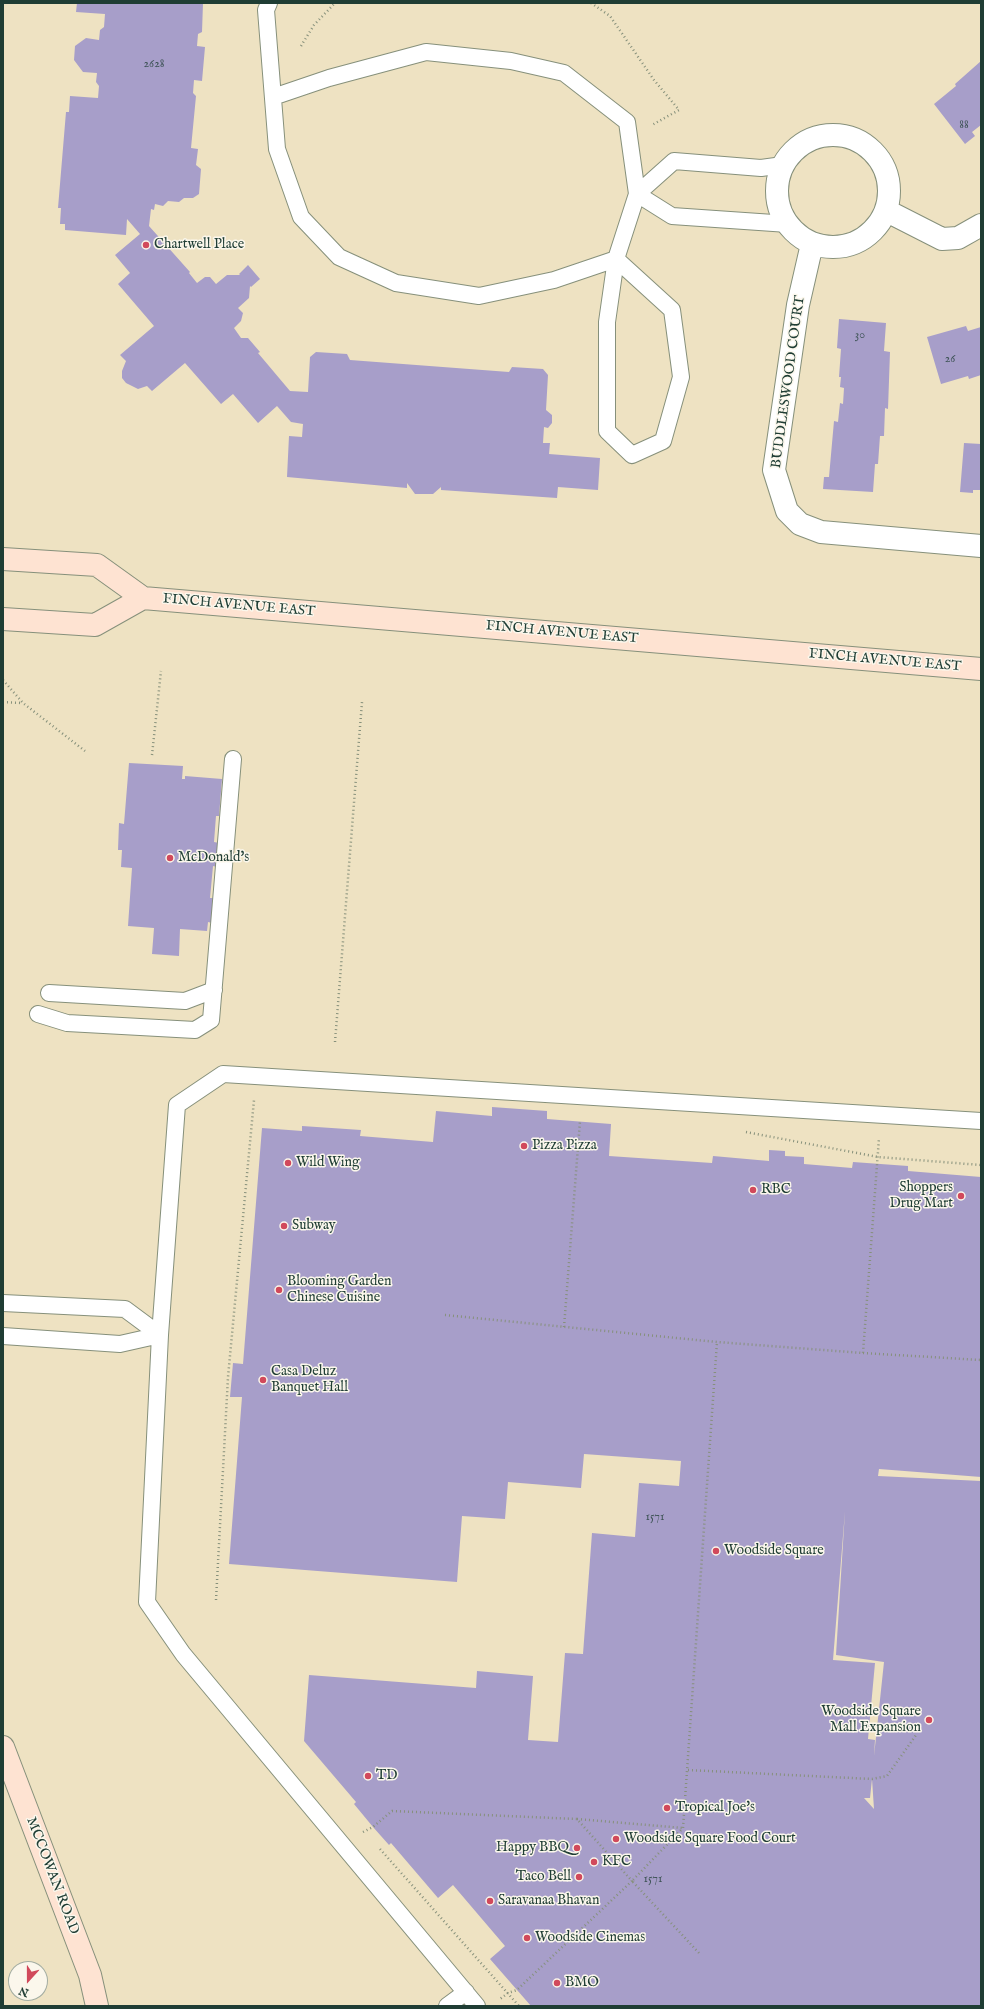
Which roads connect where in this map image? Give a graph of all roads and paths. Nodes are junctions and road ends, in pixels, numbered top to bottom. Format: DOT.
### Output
graph roads {
  1 [pos="269,3"];
  2 [pos="335,3"];
  3 [pos="590,3"];
  4 [pos="301,46"];
  5 [pos="273,97"];
  6 [pos="629,139"];
  7 [pos="783,165"];
  8 [pos="637,194"];
  9 [pos="887,211"];
  10 [pos="788,224"];
  11 [pos="981,225"];
  12 [pos="812,244"];
  13 [pos="616,259"];
  14 [pos="981,546"];
  15 [pos="3,559"];
  16 [pos="143,598"];
  17 [pos="3,619"];
  18 [pos="981,669"];
  19 [pos="161,671"];
  20 [pos="3,680"];
  21 [pos="3,702"];
  22 [pos="362,702"];
  23 [pos="23,703"];
  24 [pos="85,751"];
  25 [pos="152,755"];
  26 [pos="233,759"];
  27 [pos="214,990"];
  28 [pos="49,993"];
  29 [pos="38,1014"];
  30 [pos="335,1042"];
  31 [pos="260,1076"];
  32 [pos="580,1096"];
  33 [pos="880,1115"];
  34 [pos="981,1121"];
  35 [pos="741,1132"];
  36 [pos="878,1157"];
  37 [pos="981,1165"];
  38 [pos="3,1303"];
  39 [pos="445,1315"];
  40 [pos="564,1327"];
  41 [pos="160,1335"];
  42 [pos="3,1336"];
  43 [pos="717,1342"];
  44 [pos="863,1353"];
  45 [pos="981,1360"];
  46 [pos="216,1600"];
  47 [pos="916,1734"];
  48 [pos="3,1747"];
  49 [pos="688,1770"];
  50 [pos="577,1819"];
  51 [pos="359,1825"];
  52 [pos="683,1828"];
  53 [pos="364,1831"];
  54 [pos="369,1837"];
  55 [pos="345,1848"];
  56 [pos="380,1849"];
  57 [pos="632,1881"];
  58 [pos="699,1953"];
  59 [pos="466,1992"];
  60 [pos="508,1993"];
  61 [pos="496,2002"];
  62 [pos="97,2006"];
  63 [pos="447,2006"];
  64 [pos="477,2006"];
  65 [pos="519,2006"];
  1 -- 5 [label="lane"];
  2 -- 4 [label="path"];
  3 -- 6 [label="path"];
  5 -- 6 [label="lane"];
  5 -- 13 [label="lane"];
  6 -- 8 [label="lane"];
  7 -- 8 [label="lane"];
  7 -- 9 [label="street"];
  7 -- 10 [label="street"];
  8 -- 10 [label="lane"];
  8 -- 13 [label="lane"];
  9 -- 11 [label="street"];
  9 -- 12 [label="street"];
  10 -- 12 [label="street"];
  12 -- 14 [label="street, BUDDLESWOOD COURT"];
  13 -- 13 [label="lane"];
  15 -- 16 [label="main road, FINCH AVENUE EAST"];
  16 -- 17 [label="main road, FINCH AVENUE EAST"];
  16 -- 18 [label="main road, FINCH AVENUE EAST"];
  19 -- 25 [label="path"];
  20 -- 23 [label="path"];
  21 -- 23 [label="path"];
  22 -- 30 [label="path"];
  23 -- 24 [label="path"];
  26 -- 27 [label="lane"];
  27 -- 28 [label="lane"];
  27 -- 29 [label="lane"];
  31 -- 32 [label="lane"];
  31 -- 41 [label="lane"];
  31 -- 46 [label="path"];
  32 -- 33 [label="lane"];
  32 -- 40 [label="path"];
  33 -- 34 [label="lane"];
  33 -- 36 [label="path"];
  35 -- 36 [label="path"];
  36 -- 37 [label="path"];
  36 -- 44 [label="path"];
  38 -- 41 [label="lane"];
  39 -- 40 [label="path"];
  40 -- 43 [label="path"];
  41 -- 42 [label="lane"];
  41 -- 55 [label="lane"];
  43 -- 44 [label="path"];
  43 -- 49 [label="path"];
  44 -- 45 [label="path"];
  47 -- 49 [label="path"];
  48 -- 62 [label="main road, MCCOWAN ROAD"];
  49 -- 52 [label="path"];
  50 -- 52 [label="path"];
  50 -- 53 [label="path"];
  50 -- 57 [label="path"];
  51 -- 53 [label="path"];
  52 -- 57 [label="path"];
  53 -- 54 [label="path"];
  53 -- 55 [label="path"];
  55 -- 59 [label="lane"];
  56 -- 60 [label="path"];
  57 -- 58 [label="path"];
  57 -- 60 [label="path"];
  59 -- 63 [label="lane"];
  59 -- 64 [label="lane"];
  60 -- 61 [label="path"];
  60 -- 65 [label="path"];
}
